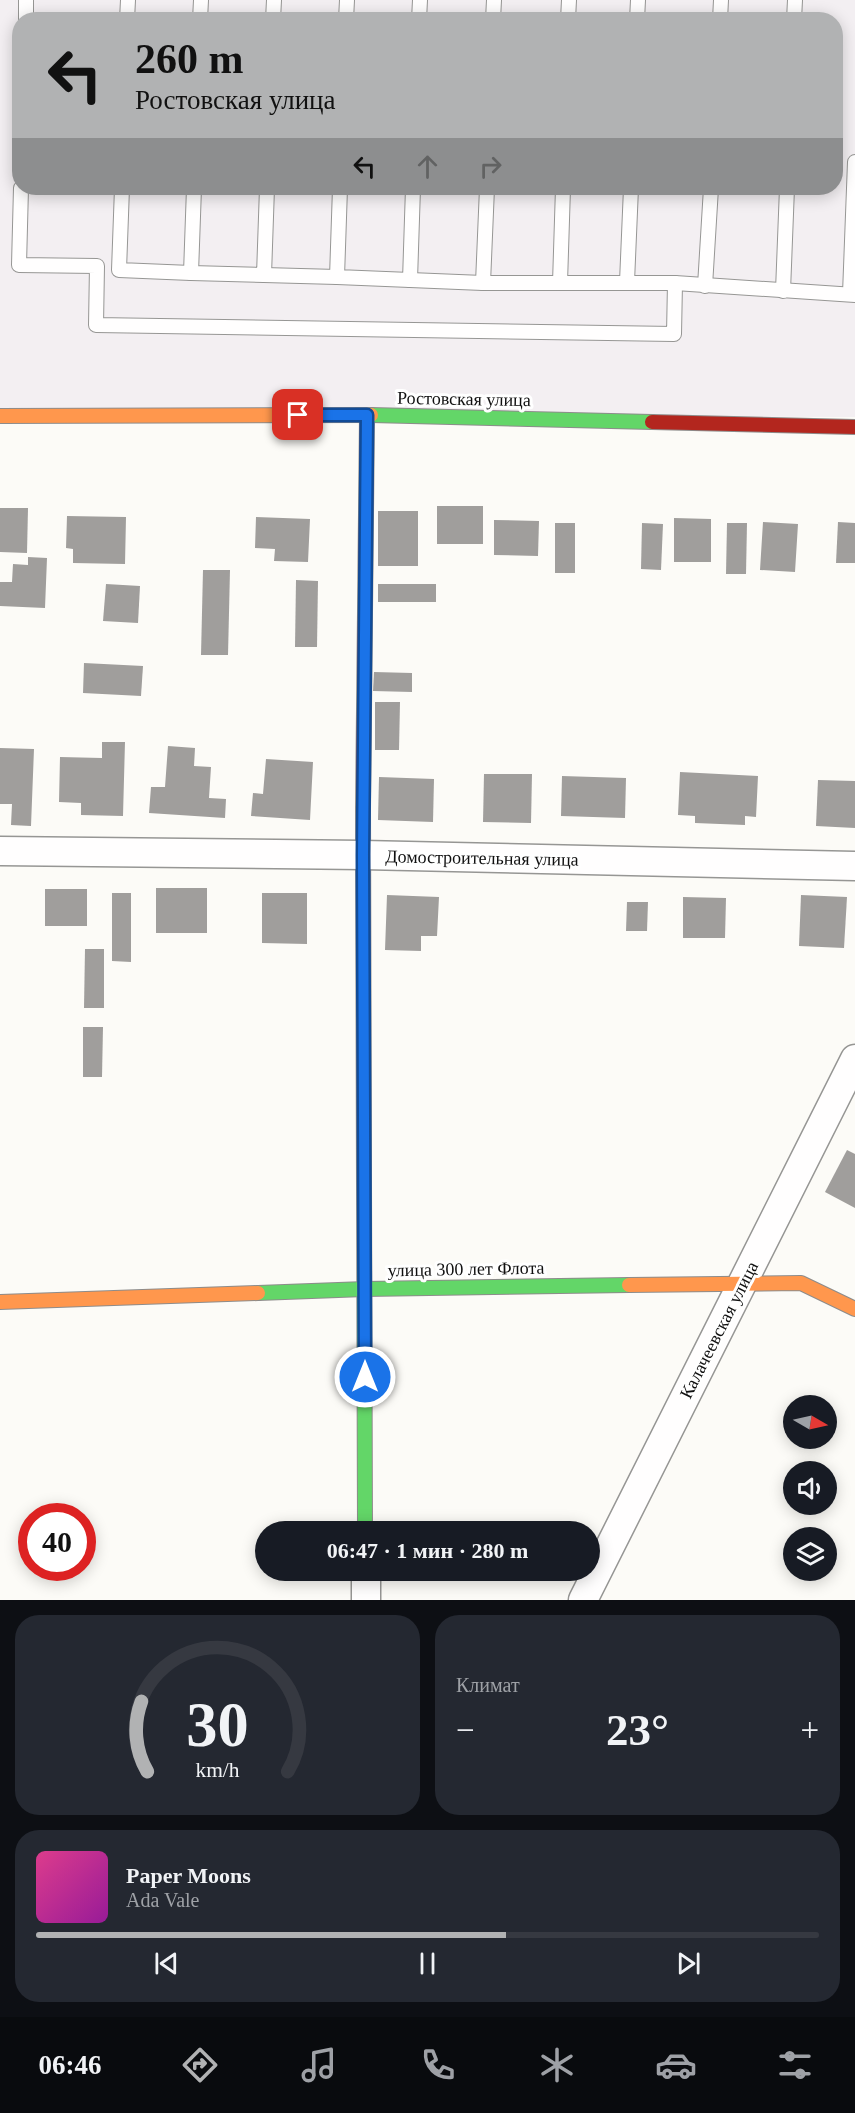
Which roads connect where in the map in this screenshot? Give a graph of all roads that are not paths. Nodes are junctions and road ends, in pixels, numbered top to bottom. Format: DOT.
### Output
graph roads {
  1 [pos="855,162"];
  2 [pos="21,195"];
  3 [pos="122,195"];
  4 [pos="194,195"];
  5 [pos="267,195"];
  6 [pos="340,195"];
  7 [pos="413,195"];
  8 [pos="487,195"];
  9 [pos="563,195"];
  10 [pos="631,195"];
  11 [pos="711,195"];
  12 [pos="787,195"];
  13 [pos="191,273"];
  14 [pos="264,275"];
  15 [pos="337,277"];
  16 [pos="410,280"];
  17 [pos="627,282"];
  18 [pos="483,283"];
  19 [pos="675,283"];
  20 [pos="560,284"];
  21 [pos="705,286"];
  22 [pos="783,291"];
  23 [pos="852,295"];
  24 [pos="367,415"];
  25 [pos="0,416"];
  26 [pos="855,427"];
  27 [pos="0,851"];
  28 [pos="363,855"];
  29 [pos="855,866"];
  30 [pos="855,1059"];
  31 [pos="743,1283"];
  32 [pos="365,1289"];
  33 [pos="0,1302"];
  34 [pos="855,1309"];
  35 [pos="365,1521"];
  36 [pos="366,1581"];
  37 [pos="366,1600"];
  38 [pos="583,1600"];
  1 -- 23 [label="lane"];
  2 -- 19 [label="lane"];
  3 -- 13 [label="lane"];
  4 -- 13 [label="lane"];
  5 -- 14 [label="lane"];
  6 -- 15 [label="lane"];
  7 -- 16 [label="lane"];
  8 -- 18 [label="lane"];
  9 -- 20 [label="lane"];
  10 -- 17 [label="lane"];
  11 -- 21 [label="lane"];
  12 -- 22 [label="lane"];
  13 -- 14 [label="lane"];
  14 -- 15 [label="lane"];
  15 -- 16 [label="lane"];
  16 -- 18 [label="lane"];
  17 -- 19 [label="lane"];
  17 -- 20 [label="lane"];
  18 -- 20 [label="lane"];
  19 -- 21 [label="lane"];
  21 -- 22 [label="lane"];
  22 -- 23 [label="lane"];
  24 -- 25 [label="street, Ростовская улица"];
  24 -- 26 [label="street, Ростовская улица"];
  24 -- 28 [label="street"];
  27 -- 28 [label="street, Домостроительная улица"];
  28 -- 29 [label="street, Домостроительная улица"];
  28 -- 32 [label="street"];
  30 -- 31 [label="street, Калачеевская улица"];
  31 -- 32 [label="street, улица 300 лет Флота"];
  31 -- 34 [label="street, улица 300 лет Флота"];
  31 -- 38 [label="street, Калачеевская улица"];
  32 -- 33 [label="street, улица 300 лет Флота"];
  32 -- 35 [label="street"];
  36 -- 37 [label="street"];
}
